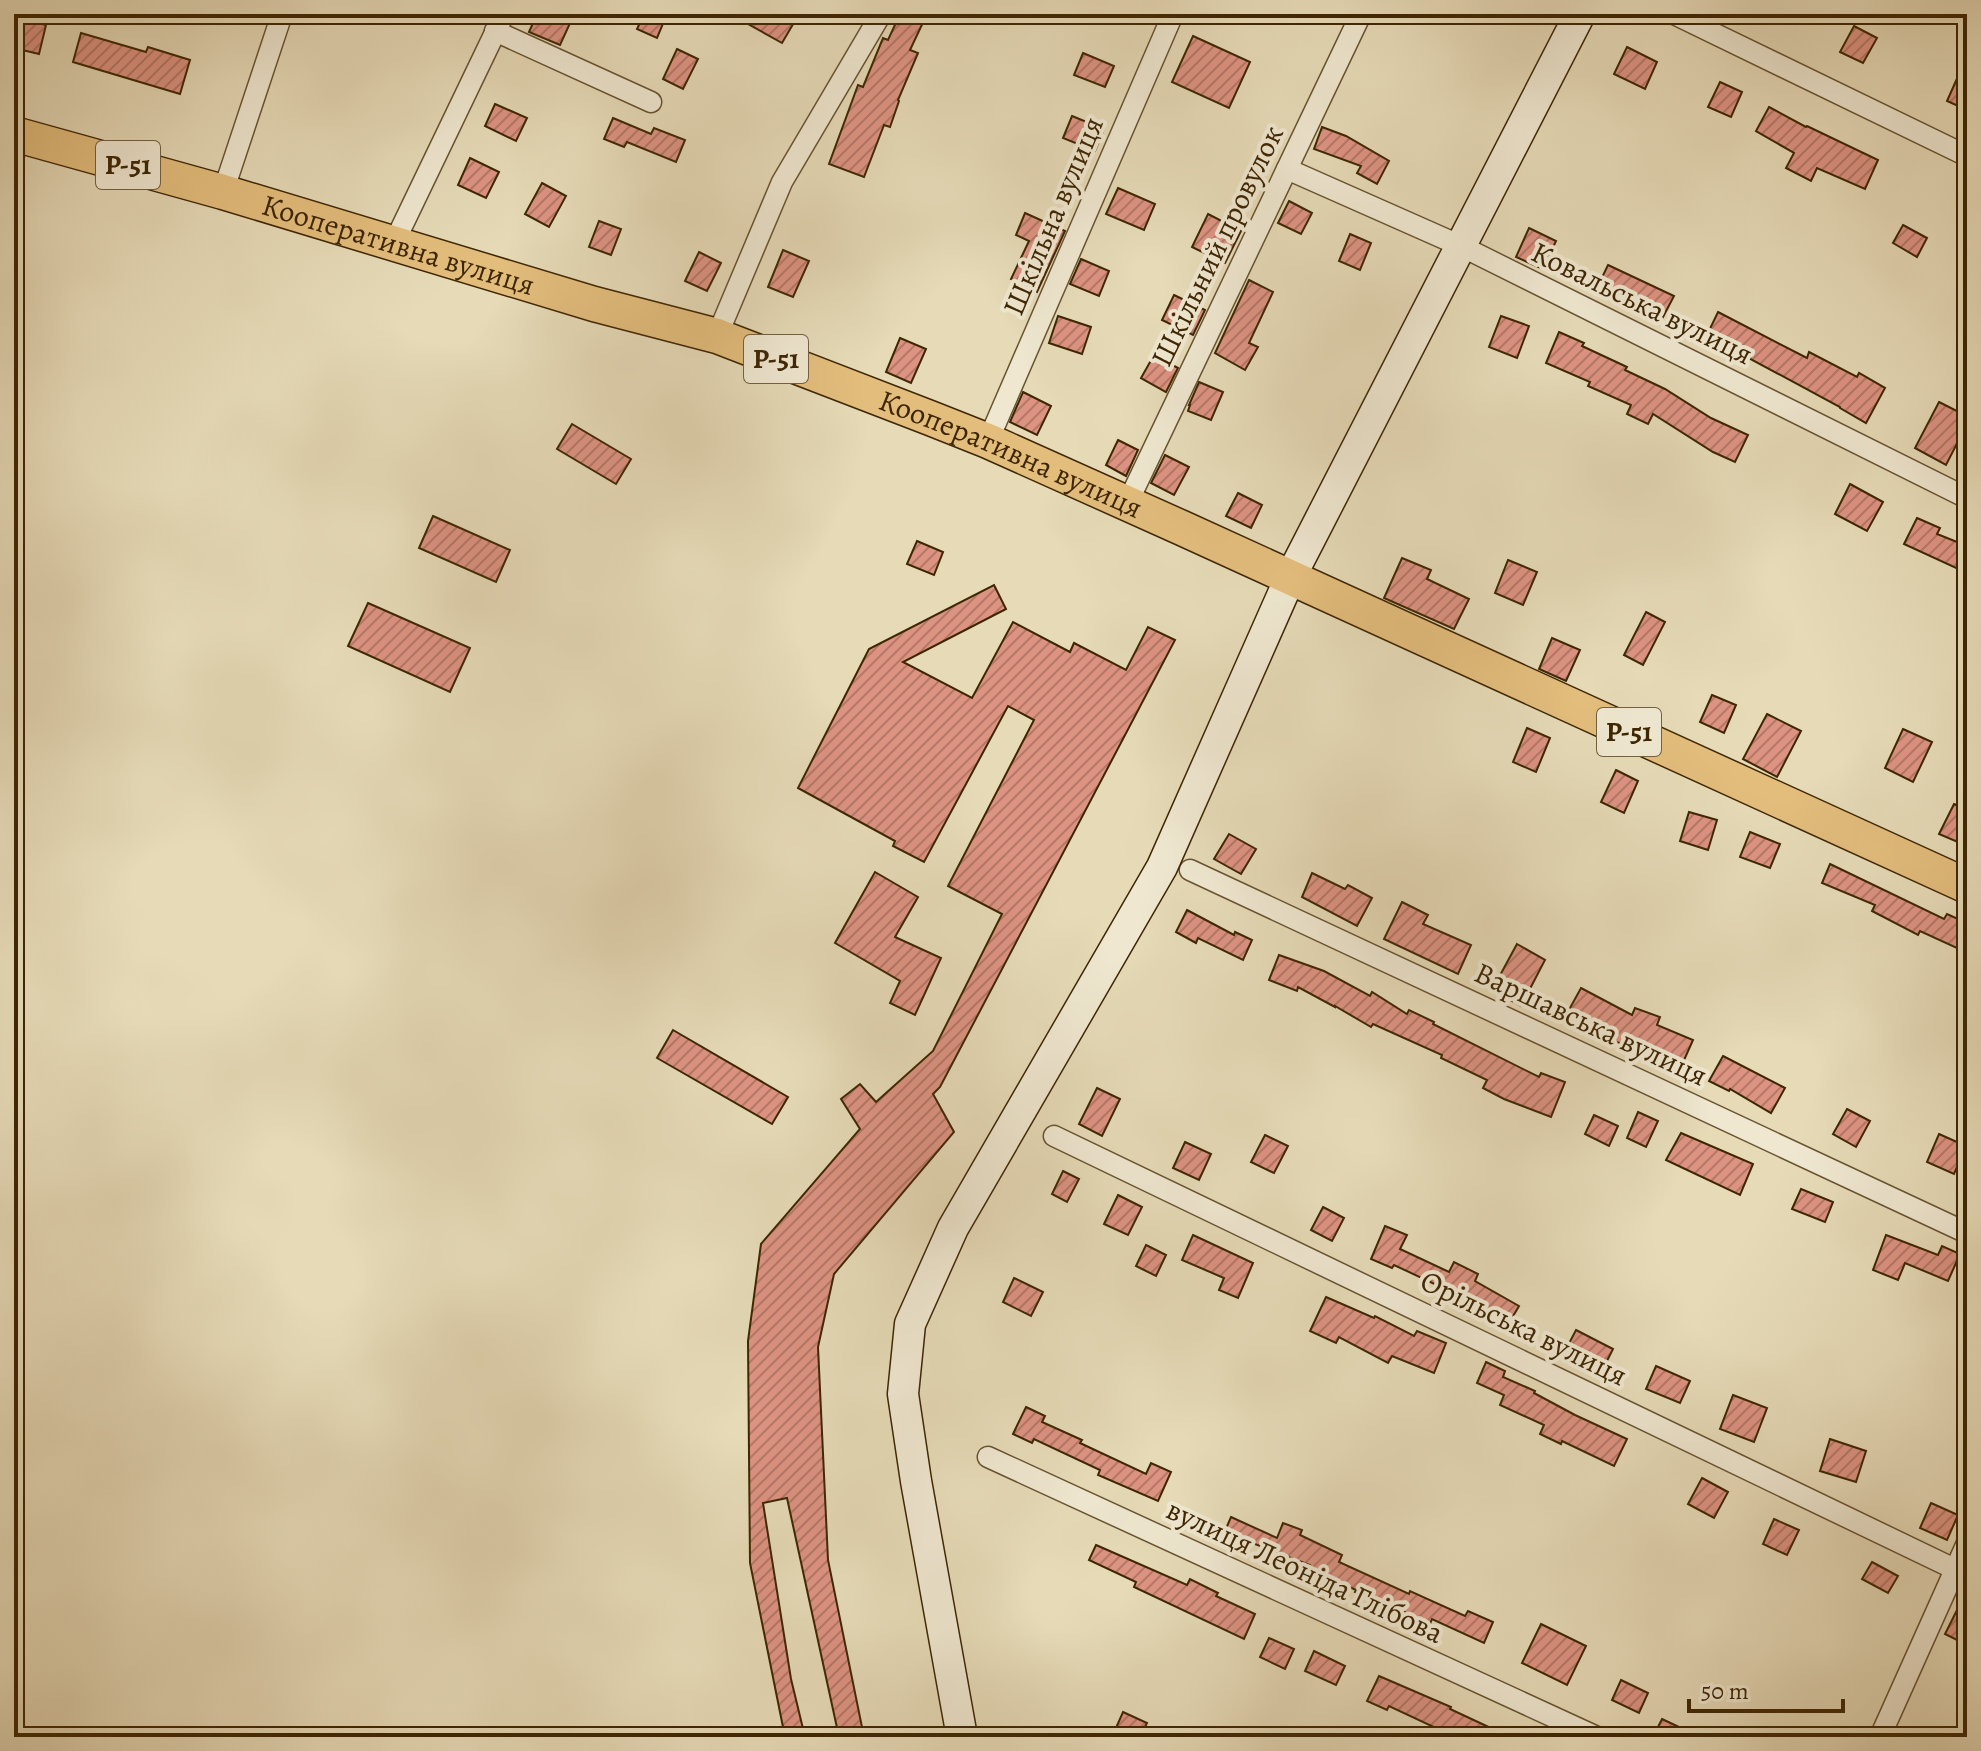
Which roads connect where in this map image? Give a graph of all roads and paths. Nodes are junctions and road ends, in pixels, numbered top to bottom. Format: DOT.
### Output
graph roads {
  1 [pos="282,14"];
  2 [pos="881,14"];
  3 [pos="1173,14"];
  4 [pos="1361,14"];
  5 [pos="1580,14"];
  6 [pos="1674,14"];
  7 [pos="500,23"];
  8 [pos="651,102"];
  9 [pos="14,134"];
  10 [pos="1967,156"];
  11 [pos="1287,169"];
  12 [pos="223,192"];
  13 [pos="394,243"];
  14 [pos="1461,246"];
  15 [pos="717,336"];
  16 [pos="988,441"];
  17 [pos="1967,498"];
  18 [pos="1127,504"];
  19 [pos="1290,578"];
  20 [pos="1190,870"];
  21 [pos="1967,886"];
  22 [pos="1054,1136"];
  23 [pos="1967,1233"];
  24 [pos="988,1457"];
  25 [pos="1967,1543"];
  26 [pos="1961,1572"];
  27 [pos="962,1737"];
  28 [pos="1597,1737"];
  29 [pos="1880,1737"];
  1 -- 12 [label="street"];
  2 -- 15 [label="street"];
  3 -- 16 [label="street, Шкільна вулиця"];
  4 -- 11 [label="street, Шкільний провулок"];
  5 -- 14 [label="street"];
  6 -- 10 [label="street"];
  7 -- 8 [label="street"];
  7 -- 13 [label="street"];
  9 -- 12 [label="main road, Кооперативна вулиця / Р-51"];
  11 -- 14 [label="street, Ковальська вулиця"];
  11 -- 18 [label="street, Шкільний провулок"];
  12 -- 13 [label="main road, Кооперативна вулиця / Р-51"];
  13 -- 15 [label="main road, Кооперативна вулиця / Р-51"];
  14 -- 17 [label="street, Ковальська вулиця"];
  14 -- 19 [label="street"];
  15 -- 16 [label="main road, Кооперативна вулиця / Р-51"];
  16 -- 18 [label="main road, Кооперативна вулиця / Р-51"];
  18 -- 19 [label="main road, Кооперативна вулиця / Р-51"];
  19 -- 21 [label="main road, Кооперативна вулиця / Р-51"];
  19 -- 27 [label="street"];
  20 -- 23 [label="street, Варшавська вулиця"];
  22 -- 26 [label="street, Орільська вулиця"];
  24 -- 28 [label="street, вулиця Леоніда Глібова"];
  25 -- 26 [label="street"];
  26 -- 29 [label="street"];
}
